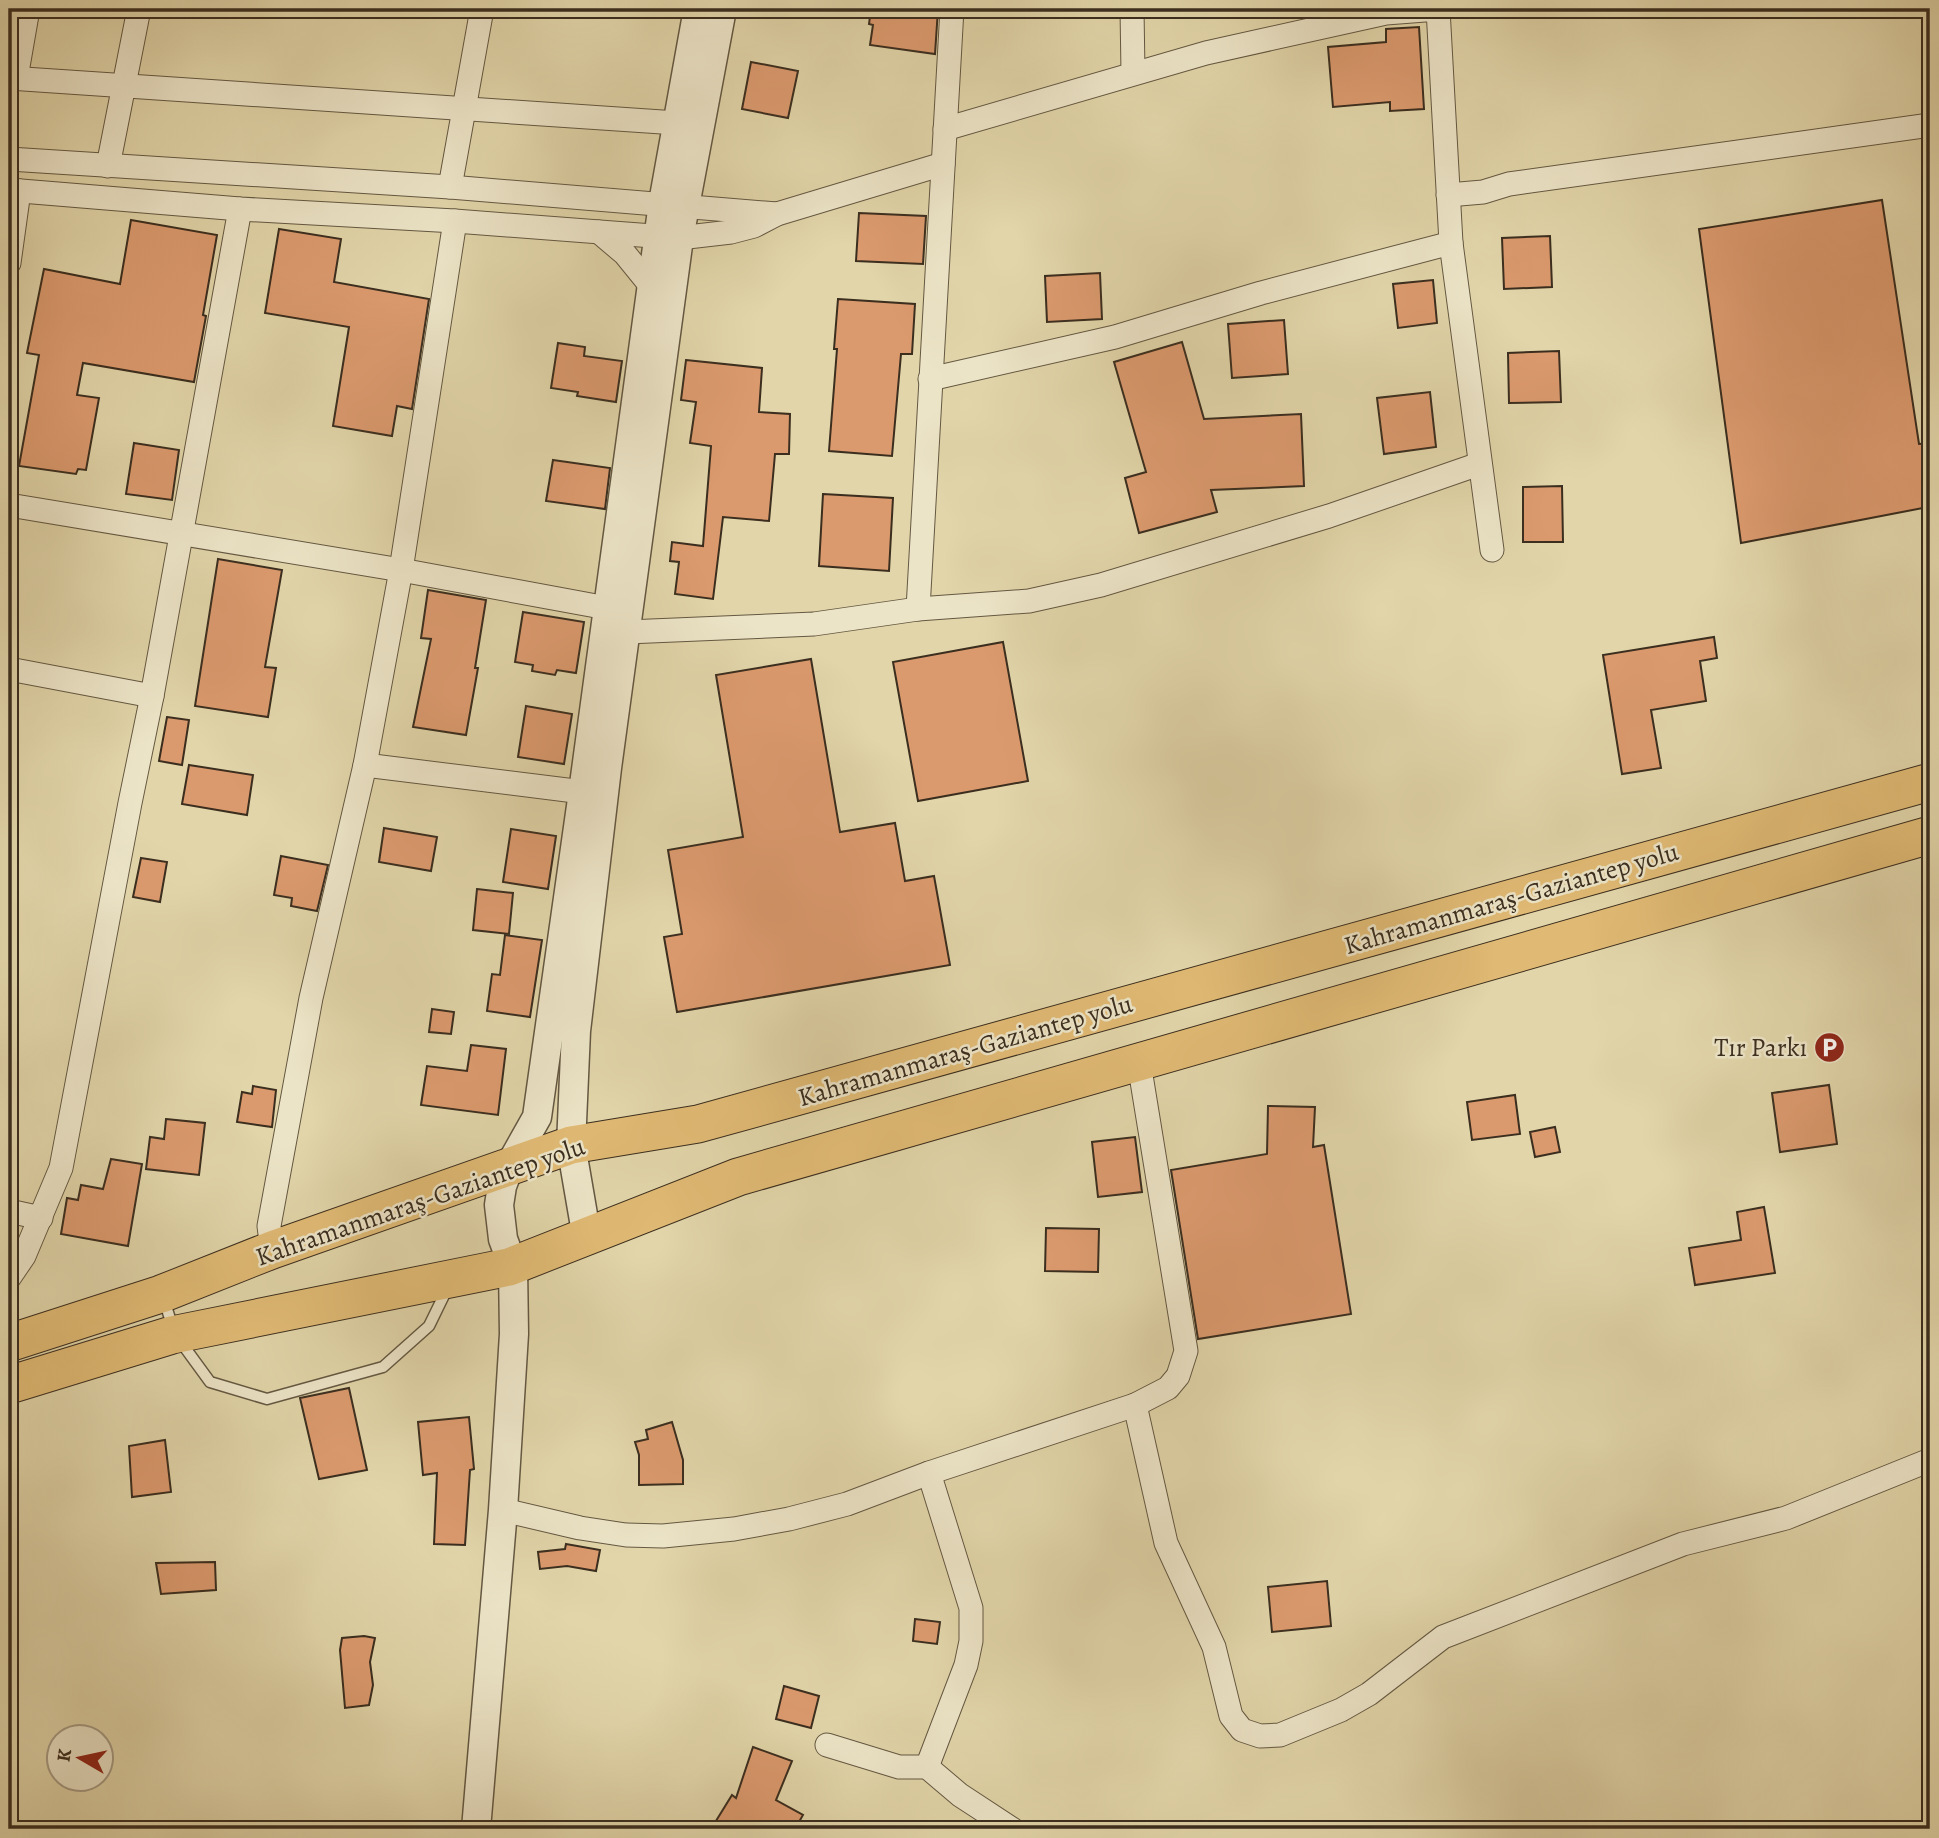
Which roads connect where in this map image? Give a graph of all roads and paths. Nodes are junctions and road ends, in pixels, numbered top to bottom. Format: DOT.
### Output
graph roads {
  1 [pos="29,9"];
  2 [pos="139,9"];
  3 [pos="482,9"];
  4 [pos="698,9"];
  5 [pos="722,9"];
  6 [pos="952,9"];
  7 [pos="1132,9"];
  8 [pos="1133,74"];
  9 [pos="12,78"];
  10 [pos="123,85"];
  11 [pos="463,109"];
  12 [pos="677,122"];
  13 [pos="1930,125"];
  14 [pos="944,130"];
  15 [pos="9,159"];
  16 [pos="943,164"];
  17 [pos="108,166"];
  18 [pos="450,187"];
  19 [pos="14,191"];
  20 [pos="1448,195"];
  21 [pos="673,204"];
  22 [pos="240,209"];
  23 [pos="777,214"];
  24 [pos="455,221"];
  25 [pos="599,232"];
  26 [pos="668,237"];
  27 [pos="1451,243"];
  28 [pos="9,263"];
  29 [pos="651,286"];
  30 [pos="930,379"];
  31 [pos="1479,464"];
  32 [pos="9,505"];
  33 [pos="181,535"];
  34 [pos="1492,551"];
  35 [pos="401,570"];
  36 [pos="607,608"];
  37 [pos="918,610"];
  38 [pos="627,632"];
  39 [pos="9,669"];
  40 [pos="152,696"];
  41 [pos="365,765"];
  42 [pos="1930,782"];
  43 [pos="583,792"];
  44 [pos="1930,835"];
  45 [pos="586,848"];
  46 [pos="1139,1063"];
  47 [pos="570,1144"];
  48 [pos="510,1165"];
  49 [pos="9,1211"];
  50 [pos="41,1218"];
  51 [pos="587,1238"];
  52 [pos="272,1251"];
  53 [pos="513,1266"];
  54 [pos="9,1278"];
  55 [pos="452,1279"];
  56 [pos="162,1294"];
  57 [pos="175,1334"];
  58 [pos="9,1343"];
  59 [pos="9,1385"];
  60 [pos="1135,1405"];
  61 [pos="1930,1461"];
  62 [pos="929,1473"];
  63 [pos="503,1510"];
  64 [pos="827,1745"];
  65 [pos="927,1767"];
  66 [pos="476,1829"];
  67 [pos="1012,1829"];
  1 -- 9 [label="street"];
  2 -- 10 [label="street"];
  3 -- 11 [label="street"];
  4 -- 12 [label="street"];
  5 -- 21 [label="street"];
  6 -- 14 [label="street"];
  7 -- 8 [label="street"];
  8 -- 14 [label="street"];
  8 -- 20 [label="street"];
  9 -- 10 [label="street"];
  10 -- 11 [label="street"];
  10 -- 17 [label="street"];
  11 -- 12 [label="street"];
  11 -- 18 [label="street"];
  12 -- 21 [label="street"];
  13 -- 20 [label="street"];
  14 -- 16 [label="street"];
  15 -- 17 [label="street"];
  16 -- 23 [label="street"];
  16 -- 30 [label="street"];
  17 -- 18 [label="street"];
  18 -- 21 [label="street"];
  19 -- 22 [label="street"];
  19 -- 28 [label="street"];
  20 -- 27 [label="street"];
  21 -- 23 [label="street"];
  21 -- 26 [label="street"];
  22 -- 24 [label="street"];
  22 -- 33 [label="street"];
  23 -- 26 [label="street"];
  24 -- 25 [label="street"];
  24 -- 35 [label="street"];
  25 -- 26 [label="street"];
  25 -- 29 [label="street"];
  26 -- 29 [label="street"];
  26 -- 38 [label="street"];
  27 -- 30 [label="street"];
  27 -- 31 [label="street"];
  29 -- 36 [label="street"];
  30 -- 37 [label="street"];
  31 -- 34 [label="street"];
  31 -- 37 [label="street"];
  32 -- 33 [label="street"];
  33 -- 35 [label="street"];
  33 -- 40 [label="street"];
  35 -- 36 [label="street"];
  35 -- 41 [label="street"];
  36 -- 43 [label="street"];
  37 -- 38 [label="street"];
  38 -- 45 [label="street"];
  39 -- 40 [label="street"];
  40 -- 50 [label="street"];
  41 -- 43 [label="street"];
  41 -- 52 [label="street"];
  42 -- 47 [label="highway, Kahramanmaraş-Gaziantep yolu"];
  43 -- 45 [label="street"];
  44 -- 46 [label="highway"];
  45 -- 47 [label="street"];
  45 -- 48 [label="street"];
  46 -- 51 [label="highway"];
  46 -- 60 [label="street"];
  47 -- 48 [label="highway, Kahramanmaraş-Gaziantep yolu"];
  47 -- 51 [label="street"];
  48 -- 52 [label="highway, Kahramanmaraş-Gaziantep yolu"];
  48 -- 53 [label="street"];
  49 -- 50 [label="street"];
  50 -- 54 [label="street"];
  51 -- 53 [label="highway"];
  52 -- 56 [label="highway, Kahramanmaraş-Gaziantep yolu"];
  53 -- 55 [label="highway"];
  53 -- 63 [label="street"];
  55 -- 57 [label="highway"];
  55 -- 57 [label="lane"];
  56 -- 57 [label="lane"];
  56 -- 58 [label="highway, Kahramanmaraş-Gaziantep yolu"];
  57 -- 59 [label="highway"];
  60 -- 61 [label="street"];
  60 -- 62 [label="street"];
  62 -- 63 [label="street"];
  62 -- 65 [label="street"];
  63 -- 66 [label="street"];
  64 -- 65 [label="street"];
  65 -- 67 [label="street"];
}
